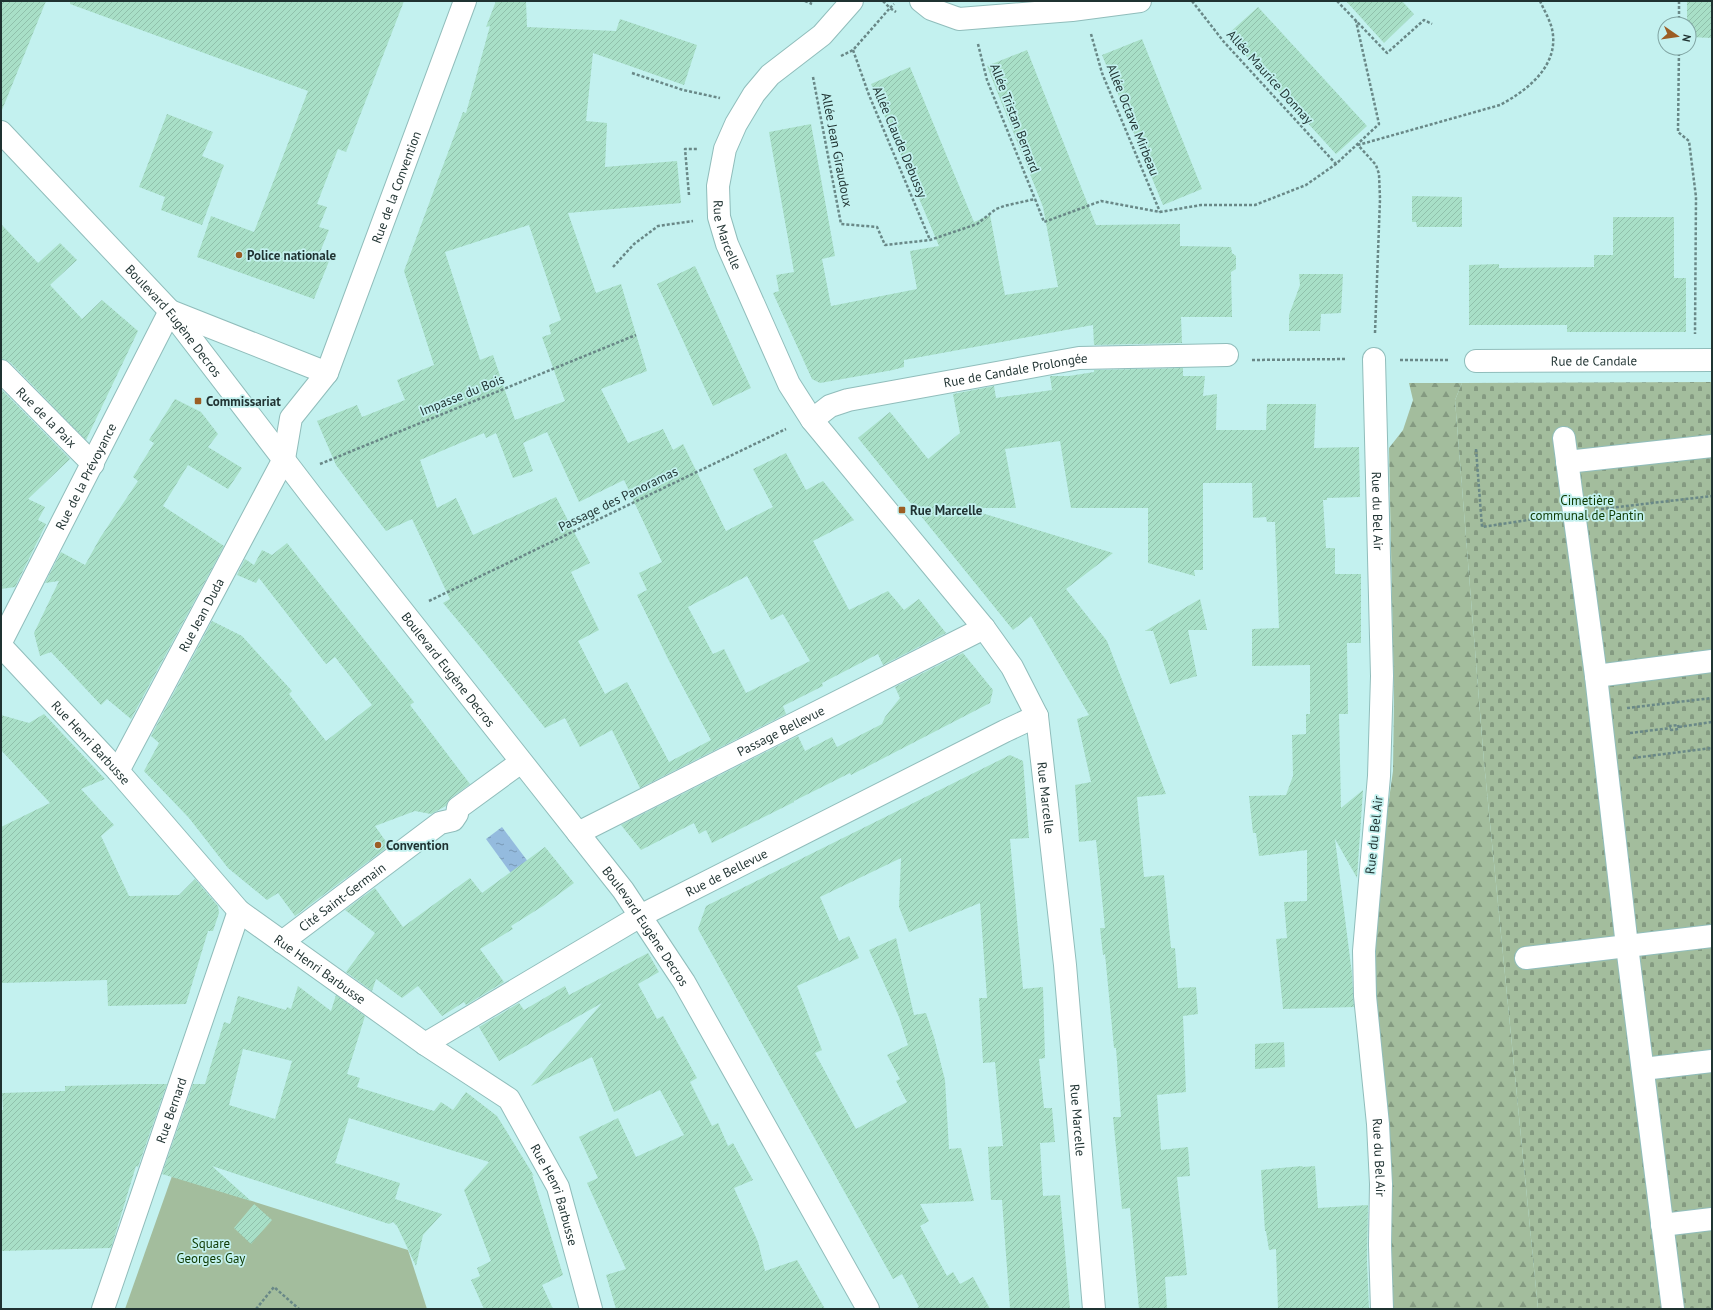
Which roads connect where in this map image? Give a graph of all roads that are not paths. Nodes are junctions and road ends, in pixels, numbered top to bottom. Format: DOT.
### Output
graph roads {
  1 [pos="465,1"];
  2 [pos="852,1"];
  3 [pos="921,1"];
  4 [pos="1140,1"];
  5 [pos="1,132"];
  6 [pos="170,310"];
  7 [pos="1236,358"];
  8 [pos="1374,359"];
  9 [pos="1704,360"];
  10 [pos="1476,361"];
  11 [pos="1,371"];
  12 [pos="327,373"];
  13 [pos="812,420"];
  14 [pos="1564,438"];
  15 [pos="1712,446"];
  16 [pos="1567,462"];
  17 [pos="93,464"];
  18 [pos="290,466"];
  19 [pos="984,628"];
  20 [pos="1,642"];
  21 [pos="1,646"];
  22 [pos="1712,661"];
  23 [pos="1596,676"];
  24 [pos="1037,716"];
  25 [pos="521,762"];
  26 [pos="118,771"];
  27 [pos="578,833"];
  28 [pos="239,911"];
  29 [pos="642,915"];
  30 [pos="1712,936"];
  31 [pos="282,942"];
  32 [pos="1627,946"];
  33 [pos="1526,958"];
  34 [pos="425,1044"];
  35 [pos="1712,1061"];
  36 [pos="1642,1069"];
  37 [pos="1712,1219"];
  38 [pos="1662,1225"];
  39 [pos="103,1309"];
  40 [pos="591,1309"];
  41 [pos="868,1309"];
  42 [pos="1094,1309"];
  43 [pos="1382,1309"];
  44 [pos="1673,1309"];
  1 -- 12 [label="street, Rue de la Convention"];
  2 -- 13 [label="street, Rue Marcelle"];
  3 -- 4 [label="street"];
  5 -- 6 [label="street, Boulevard Eugène Decros"];
  6 -- 12 [label="street"];
  6 -- 17 [label="street, Rue de la Prévoyance"];
  6 -- 18 [label="street, Boulevard Eugène Decros"];
  7 -- 13 [label="street, Rue de Candale Prolongée"];
  8 -- 43 [label="street, Rue du Bel Air"];
  9 -- 10 [label="street, Rue de Candale"];
  11 -- 17 [label="street, Rue de la Paix"];
  12 -- 18 [label="street, Rue de la Convention"];
  13 -- 19 [label="street, Rue Marcelle"];
  14 -- 16 [label="street"];
  15 -- 16 [label="street"];
  16 -- 23 [label="street"];
  17 -- 20 [label="street, Rue de la Prévoyance"];
  18 -- 25 [label="street, Boulevard Eugène Decros"];
  18 -- 26 [label="street, Rue Jean Duda"];
  19 -- 24 [label="street, Rue Marcelle"];
  19 -- 27 [label="street, Passage Bellevue"];
  21 -- 26 [label="street, Rue Henri Barbusse"];
  22 -- 23 [label="street"];
  23 -- 32 [label="street"];
  24 -- 29 [label="street, Rue de Bellevue"];
  24 -- 42 [label="street, Rue Marcelle"];
  25 -- 27 [label="street, Boulevard Eugène Decros"];
  25 -- 31 [label="street, Cité Saint-Germain"];
  26 -- 28 [label="street, Rue Henri Barbusse"];
  27 -- 29 [label="street, Boulevard Eugène Decros"];
  28 -- 31 [label="street, Rue Henri Barbusse"];
  28 -- 39 [label="street, Rue Bernard"];
  29 -- 34 [label="street, Rue de Bellevue"];
  29 -- 41 [label="street, Boulevard Eugène Decros"];
  30 -- 32 [label="street"];
  31 -- 34 [label="street, Rue Henri Barbusse"];
  32 -- 33 [label="street"];
  32 -- 36 [label="street"];
  34 -- 40 [label="street, Rue Henri Barbusse"];
  35 -- 36 [label="street"];
  36 -- 38 [label="street"];
  37 -- 38 [label="street"];
  38 -- 44 [label="street"];
}
